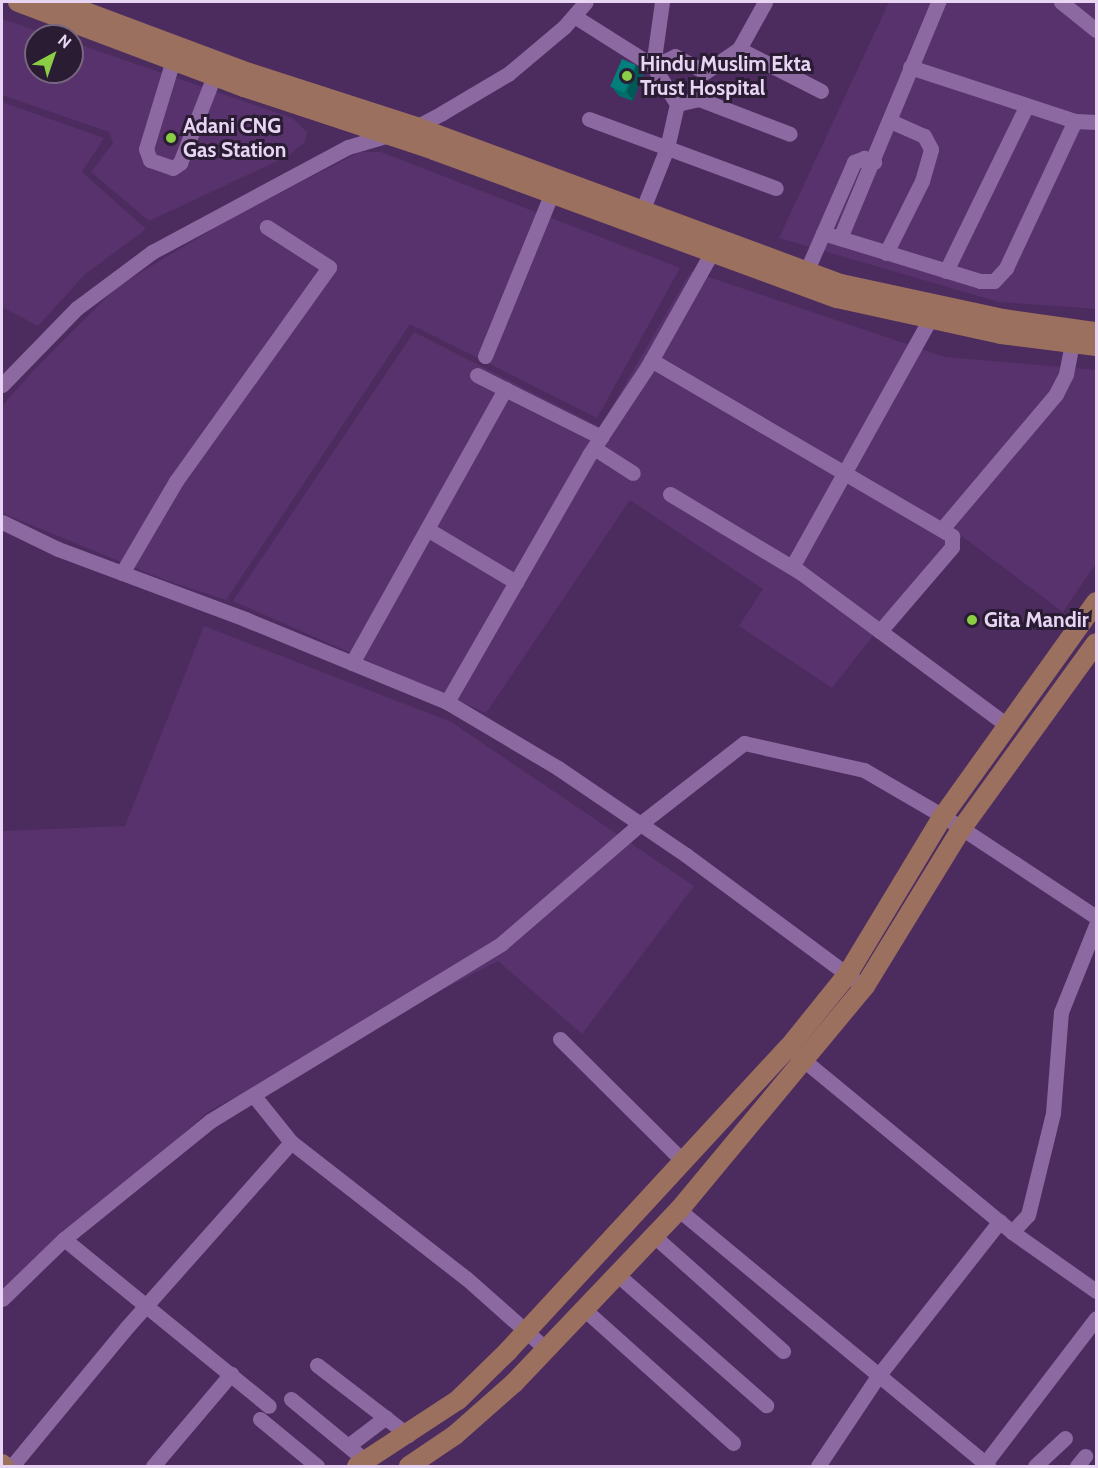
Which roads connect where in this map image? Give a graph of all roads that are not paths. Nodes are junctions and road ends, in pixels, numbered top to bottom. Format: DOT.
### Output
graph roads {
  1 [pos="18,2"];
  2 [pos="59,2"];
  3 [pos="586,2"];
  4 [pos="662,2"];
  5 [pos="765,2"];
  6 [pos="938,2"];
  7 [pos="1061,2"];
  8 [pos="574,16"];
  9 [pos="1096,30"];
  10 [pos="739,49"];
  11 [pos="173,60"];
  12 [pos="653,66"];
  13 [pos="910,67"];
  14 [pos="705,72"];
  15 [pos="214,76"];
  16 [pos="821,91"];
  17 [pos="699,99"];
  18 [pos="676,104"];
  19 [pos="1026,107"];
  20 [pos="589,119"];
  21 [pos="891,121"];
  22 [pos="1075,122"];
  23 [pos="1096,122"];
  24 [pos="416,128"];
  25 [pos="790,134"];
  26 [pos="388,136"];
  27 [pos="666,148"];
  28 [pos="874,162"];
  29 [pos="776,188"];
  30 [pos="552,194"];
  31 [pos="642,211"];
  32 [pos="267,227"];
  33 [pos="824,233"];
  34 [pos="840,238"];
  35 [pos="712,252"];
  36 [pos="886,252"];
  37 [pos="946,271"];
  38 [pos="803,278"];
  39 [pos="930,319"];
  40 [pos="1096,332"];
  41 [pos="1072,343"];
  42 [pos="1096,346"];
  43 [pos="485,356"];
  44 [pos="651,360"];
  45 [pos="477,375"];
  46 [pos="2,384"];
  47 [pos="505,388"];
  48 [pos="597,442"];
  49 [pos="846,471"];
  50 [pos="633,473"];
  51 [pos="670,494"];
  52 [pos="2,522"];
  53 [pos="427,529"];
  54 [pos="942,529"];
  55 [pos="792,567"];
  56 [pos="122,573"];
  57 [pos="516,582"];
  58 [pos="1096,602"];
  59 [pos="880,631"];
  60 [pos="1096,643"];
  61 [pos="352,663"];
  62 [pos="447,702"];
  63 [pos="1007,725"];
  64 [pos="943,816"];
  65 [pos="640,824"];
  66 [pos="962,828"];
  67 [pos="1096,917"];
  68 [pos="1096,925"];
  69 [pos="847,975"];
  70 [pos="865,986"];
  71 [pos="560,1039"];
  72 [pos="796,1053"];
  73 [pos="254,1096"];
  74 [pos="291,1142"];
  75 [pos="684,1162"];
  76 [pos="679,1210"];
  77 [pos="1000,1221"];
  78 [pos="1012,1232"];
  79 [pos="654,1236"];
  80 [pos="64,1239"];
  81 [pos="619,1276"];
  82 [pos="1096,1291"];
  83 [pos="2,1299"];
  84 [pos="147,1304"];
  85 [pos="585,1310"];
  86 [pos="1096,1318"];
  87 [pos="526,1330"];
  88 [pos="547,1350"];
  89 [pos="783,1352"];
  90 [pos="317,1365"];
  91 [pos="231,1374"];
  92 [pos="878,1376"];
  93 [pos="291,1398"];
  94 [pos="766,1405"];
  95 [pos="386,1417"];
  96 [pos="408,1434"];
  97 [pos="1065,1438"];
  98 [pos="733,1443"];
  99 [pos="349,1445"];
  100 [pos="361,1464"];
  101 [pos="985,1466"];
  102 [pos="12,1467"];
  103 [pos="153,1467"];
  104 [pos="317,1467"];
  105 [pos="409,1467"];
  106 [pos="818,1467"];
  107 [pos="1035,1467"];
  1 -- 11 [label="main road"];
  2 -- 24 [label="main road"];
  3 -- 8 [label="street"];
  4 -- 12 [label="street"];
  5 -- 10 [label="street"];
  6 -- 13 [label="street"];
  7 -- 9 [label="street"];
  8 -- 12 [label="street"];
  8 -- 24 [label="street"];
  10 -- 14 [label="street"];
  10 -- 16 [label="street"];
  11 -- 15 [label="main road"];
  11 -- 15 [label="street"];
  12 -- 14 [label="street"];
  12 -- 18 [label="street"];
  13 -- 19 [label="street"];
  13 -- 21 [label="street"];
  14 -- 17 [label="street"];
  15 -- 26 [label="main road"];
  17 -- 18 [label="street"];
  17 -- 25 [label="street"];
  18 -- 27 [label="street"];
  19 -- 22 [label="street"];
  19 -- 37 [label="street"];
  20 -- 27 [label="street"];
  21 -- 28 [label="street"];
  21 -- 36 [label="street"];
  22 -- 23 [label="street"];
  22 -- 37 [label="street"];
  24 -- 26 [label="street"];
  24 -- 31 [label="main road"];
  26 -- 30 [label="main road"];
  26 -- 46 [label="street"];
  27 -- 29 [label="street"];
  27 -- 31 [label="street"];
  28 -- 33 [label="street"];
  28 -- 34 [label="street"];
  30 -- 35 [label="main road"];
  30 -- 43 [label="street"];
  31 -- 38 [label="main road"];
  32 -- 56 [label="street"];
  33 -- 34 [label="street"];
  33 -- 38 [label="street"];
  34 -- 36 [label="street"];
  35 -- 38 [label="main road"];
  35 -- 44 [label="street"];
  36 -- 37 [label="street"];
  38 -- 39 [label="main road"];
  38 -- 40 [label="main road"];
  39 -- 41 [label="main road"];
  39 -- 49 [label="street"];
  41 -- 42 [label="main road"];
  41 -- 54 [label="street"];
  44 -- 48 [label="street"];
  44 -- 49 [label="street"];
  45 -- 47 [label="street"];
  47 -- 48 [label="street"];
  47 -- 53 [label="street"];
  48 -- 50 [label="street"];
  48 -- 57 [label="street"];
  49 -- 54 [label="street"];
  49 -- 55 [label="street"];
  51 -- 55 [label="street"];
  52 -- 56 [label="street"];
  53 -- 57 [label="street"];
  53 -- 61 [label="street"];
  54 -- 59 [label="street"];
  55 -- 59 [label="street"];
  56 -- 61 [label="street"];
  57 -- 62 [label="street"];
  58 -- 63 [label="main road"];
  59 -- 63 [label="street"];
  60 -- 66 [label="main road"];
  61 -- 62 [label="street"];
  62 -- 65 [label="street"];
  63 -- 64 [label="main road"];
  64 -- 65 [label="street"];
  64 -- 66 [label="street"];
  64 -- 69 [label="main road"];
  65 -- 69 [label="street"];
  65 -- 73 [label="street"];
  66 -- 67 [label="street"];
  66 -- 70 [label="main road"];
  68 -- 78 [label="street"];
  69 -- 70 [label="street"];
  69 -- 72 [label="main road"];
  70 -- 72 [label="main road"];
  71 -- 75 [label="street"];
  72 -- 75 [label="main road"];
  72 -- 76 [label="main road"];
  72 -- 77 [label="street"];
  73 -- 74 [label="street"];
  73 -- 80 [label="street"];
  74 -- 84 [label="street"];
  74 -- 87 [label="street"];
  75 -- 87 [label="main road"];
  76 -- 79 [label="main road"];
  76 -- 92 [label="street"];
  77 -- 78 [label="street"];
  77 -- 92 [label="street"];
  78 -- 82 [label="street"];
  79 -- 81 [label="main road"];
  79 -- 89 [label="street"];
  80 -- 83 [label="street"];
  80 -- 84 [label="street"];
  81 -- 85 [label="main road"];
  81 -- 94 [label="street"];
  84 -- 91 [label="street"];
  84 -- 102 [label="street"];
  85 -- 88 [label="main road"];
  85 -- 98 [label="street"];
  86 -- 101 [label="street"];
  87 -- 88 [label="street"];
  87 -- 96 [label="main road"];
  88 -- 105 [label="main road"];
  90 -- 95 [label="street"];
  91 -- 103 [label="street"];
  91 -- 104 [label="street"];
  92 -- 101 [label="street"];
  92 -- 106 [label="street"];
  93 -- 99 [label="street"];
  95 -- 96 [label="street"];
  95 -- 99 [label="street"];
  96 -- 100 [label="main road"];
  97 -- 107 [label="street"];
  99 -- 100 [label="street"];
}
